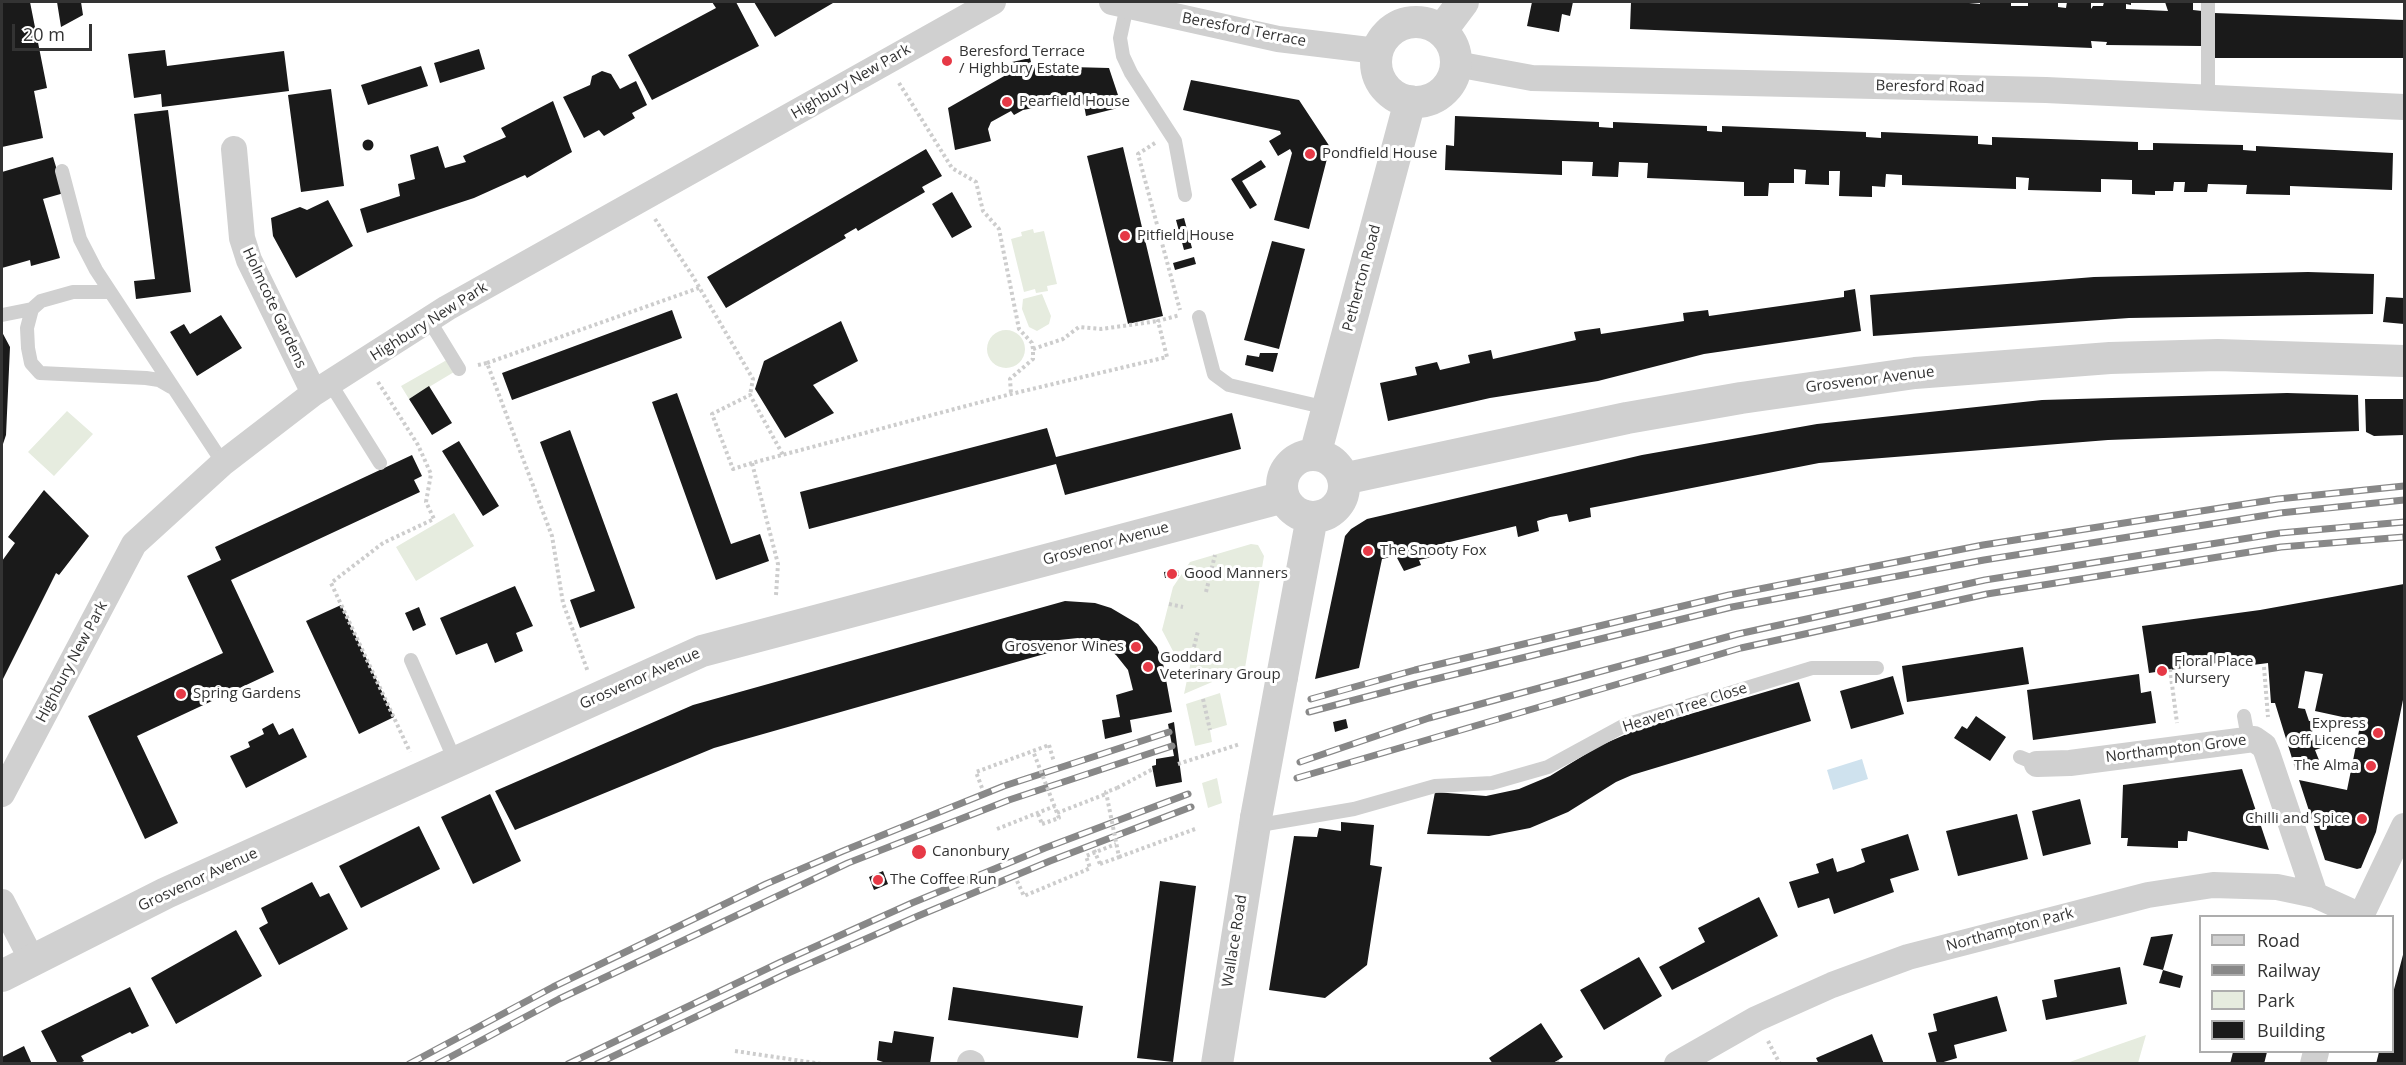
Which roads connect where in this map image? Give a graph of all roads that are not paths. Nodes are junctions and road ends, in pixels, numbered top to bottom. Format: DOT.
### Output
graph roads {
  1 [pos="993,2"];
  2 [pos="1462,2"];
  3 [pos="2208,2"];
  4 [pos="1120,4"];
  5 [pos="1405,12"];
  6 [pos="1442,30"];
  7 [pos="1377,51"];
  8 [pos="1456,64"];
  9 [pos="2208,99"];
  10 [pos="1410,102"];
  11 [pos="2404,107"];
  12 [pos="234,149"];
  13 [pos="62,171"];
  14 [pos="1185,195"];
  15 [pos="109,292"];
  16 [pos="32,309"];
  17 [pos="2,315"];
  18 [pos="1195,315"];
  19 [pos="429,320"];
  20 [pos="2404,361"];
  21 [pos="158,364"];
  22 [pos="459,369"];
  23 [pos="146,378"];
  24 [pos="173,388"];
  25 [pos="322,388"];
  26 [pos="1327,408"];
  27 [pos="1315,455"];
  28 [pos="223,463"];
  29 [pos="380,463"];
  30 [pos="1343,479"];
  31 [pos="1284,497"];
  32 [pos="1312,517"];
  33 [pos="411,660"];
  34 [pos="1877,668"];
  35 [pos="2028,760"];
  36 [pos="456,763"];
  37 [pos="2,795"];
  38 [pos="1255,822"];
  39 [pos="2404,826"];
  40 [pos="2315,895"];
  41 [pos="2,902"];
  42 [pos="2359,915"];
  43 [pos="2361,915"];
  44 [pos="11,966"];
  45 [pos="1217,1064"];
  46 [pos="1677,1064"];
  1 -- 19 [label="street, Highbury New Park"];
  2 -- 6 [label="street"];
  3 -- 9 [label="lane"];
  4 -- 7 [label="street, Beresford Terrace"];
  4 -- 14 [label="lane"];
  5 -- 6 [label="street"];
  5 -- 7 [label="street"];
  6 -- 8 [label="street"];
  7 -- 10 [label="street"];
  8 -- 9 [label="street, Beresford Road"];
  8 -- 10 [label="street"];
  9 -- 11 [label="street, Beresford Road"];
  10 -- 26 [label="street, Petherton Road"];
  12 -- 25 [label="street, Holmcote Gardens"];
  13 -- 15 [label="lane"];
  15 -- 16 [label="lane"];
  15 -- 21 [label="lane"];
  16 -- 17 [label="lane"];
  16 -- 23 [label="lane"];
  18 -- 26 [label="lane"];
  19 -- 22 [label="lane"];
  19 -- 25 [label="street, Highbury New Park"];
  20 -- 30 [label="street, Grosvenor Avenue"];
  21 -- 23 [label="lane"];
  21 -- 24 [label="lane"];
  23 -- 24 [label="lane"];
  24 -- 28 [label="lane"];
  25 -- 28 [label="street, Highbury New Park"];
  25 -- 29 [label="lane"];
  26 -- 27 [label="street, Petherton Road"];
  27 -- 30 [label="street"];
  27 -- 31 [label="street"];
  28 -- 37 [label="street, Highbury New Park"];
  30 -- 32 [label="street"];
  31 -- 32 [label="street"];
  31 -- 36 [label="street, Grosvenor Avenue"];
  32 -- 38 [label="street, bridge"];
  33 -- 36 [label="lane"];
  34 -- 38 [label="lane, Heaven Tree Close"];
  35 -- 40 [label="street, Northampton Grove"];
  36 -- 44 [label="street, Grosvenor Avenue"];
  38 -- 45 [label="street, Wallace Road"];
  39 -- 43 [label="street"];
  40 -- 42 [label="street, Northampton Park"];
  40 -- 46 [label="street, Northampton Park"];
  41 -- 44 [label="street"];
}
